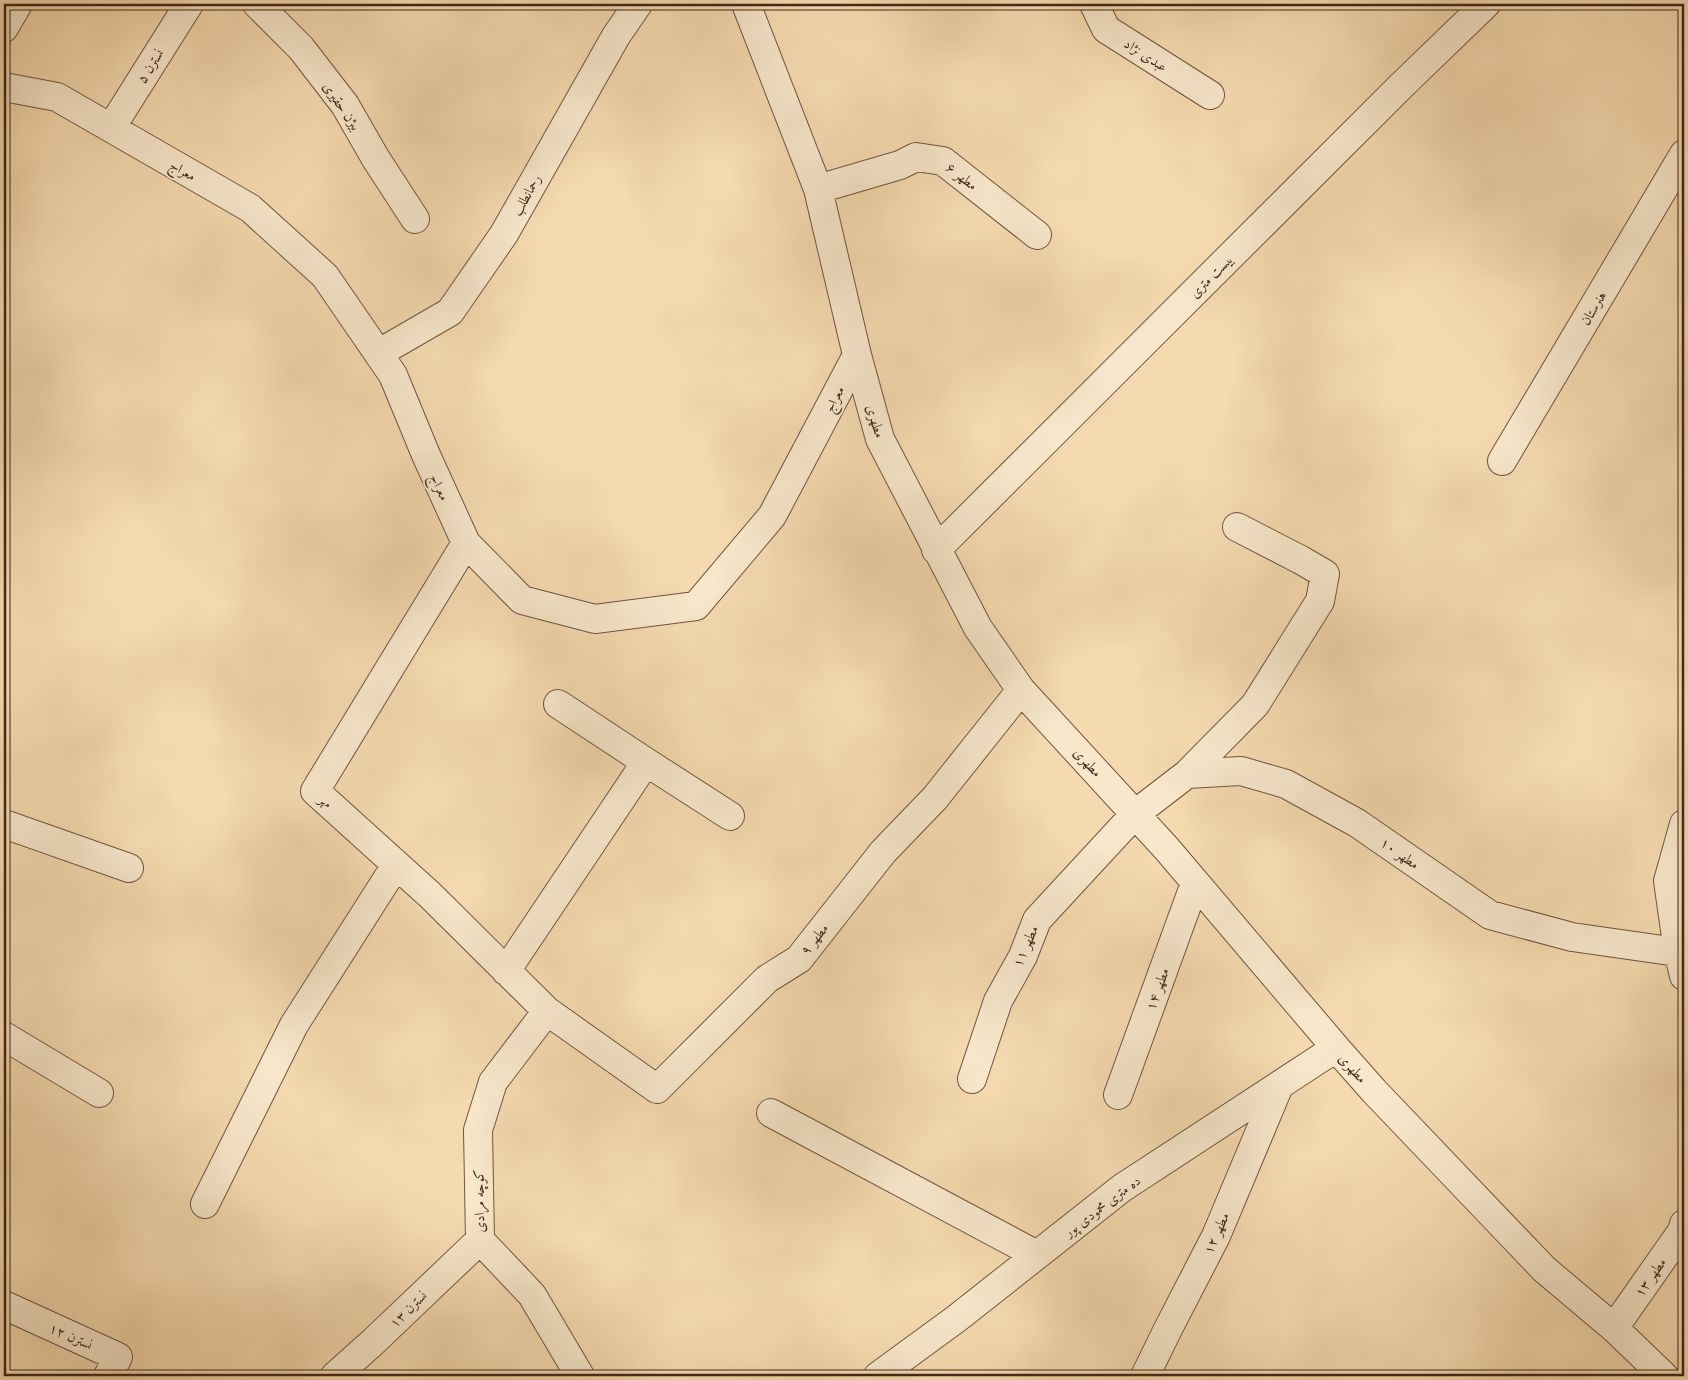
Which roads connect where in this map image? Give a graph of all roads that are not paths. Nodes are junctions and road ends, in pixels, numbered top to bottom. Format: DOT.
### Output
graph roads {
  1 [pos="18,4"];
  2 [pos="189,4"];
  3 [pos="257,4"];
  4 [pos="638,4"];
  5 [pos="746,4"];
  6 [pos="1094,4"];
  7 [pos="1486,4"];
  8 [pos="4,28"];
  9 [pos="4,87"];
  10 [pos="1210,96"];
  11 [pos="111,128"];
  12 [pos="1684,154"];
  13 [pos="818,189"];
  14 [pos="415,218"];
  15 [pos="1037,235"];
  16 [pos="379,354"];
  17 [pos="857,355"];
  18 [pos="1502,461"];
  19 [pos="1237,527"];
  20 [pos="466,543"];
  21 [pos="936,550"];
  22 [pos="1021,690"];
  23 [pos="558,704"];
  24 [pos="646,762"];
  25 [pos="1187,774"];
  26 [pos="1135,814"];
  27 [pos="730,816"];
  28 [pos="4,824"];
  29 [pos="1684,824"];
  30 [pos="396,865"];
  31 [pos="129,868"];
  32 [pos="1195,883"];
  33 [pos="1682,960"];
  34 [pos="506,971"];
  35 [pos="547,1011"];
  36 [pos="4,1036"];
  37 [pos="1336,1048"];
  38 [pos="972,1079"];
  39 [pos="1279,1086"];
  40 [pos="99,1093"];
  41 [pos="1118,1095"];
  42 [pos="771,1113"];
  43 [pos="205,1204"];
  44 [pos="1684,1224"];
  45 [pos="480,1240"];
  46 [pos="1037,1255"];
  47 [pos="4,1305"];
  48 [pos="1614,1328"];
  49 [pos="108,1376"];
  50 [pos="335,1376"];
  51 [pos="580,1376"];
  52 [pos="878,1376"];
  53 [pos="1146,1376"];
  54 [pos="1664,1376"];
  1 -- 8 [label="street"];
  2 -- 11 [label="street, نسترن ۵"];
  3 -- 14 [label="street, بیژن حقیری"];
  4 -- 16 [label="street, رحمانطلب"];
  5 -- 13 [label="street, مطهری"];
  6 -- 10 [label="street, عبدی نژاد"];
  7 -- 21 [label="street, بیست متری"];
  9 -- 11 [label="street, معراج"];
  11 -- 16 [label="street, معراج"];
  12 -- 18 [label="street, هنرستان"];
  13 -- 15 [label="street, مطهر ۶"];
  13 -- 17 [label="street, مطهری"];
  16 -- 20 [label="street, معراج"];
  17 -- 20 [label="street, معراج"];
  17 -- 21 [label="street, مطهری"];
  19 -- 25 [label="street"];
  20 -- 30 [label="street, مهر"];
  21 -- 22 [label="street, مطهری"];
  22 -- 26 [label="street, مطهری"];
  22 -- 35 [label="street, مطهر ۹"];
  23 -- 24 [label="street"];
  24 -- 27 [label="street"];
  24 -- 34 [label="street"];
  25 -- 26 [label="street"];
  25 -- 33 [label="street, مطهر ۱۰"];
  26 -- 32 [label="street, مطهری"];
  26 -- 38 [label="street, مطهر ۱۱"];
  28 -- 31 [label="street"];
  29 -- 33 [label="street"];
  30 -- 34 [label="street, مهر"];
  30 -- 43 [label="street"];
  32 -- 37 [label="street, مطهری"];
  32 -- 41 [label="street, مطهر ۱۴"];
  34 -- 35 [label="street, مهر"];
  35 -- 45 [label="street, کوچه مرادی"];
  36 -- 40 [label="street"];
  37 -- 39 [label="street, ده متری محمودی پور"];
  37 -- 48 [label="street, مطهری"];
  39 -- 46 [label="street, ده متری محمودی پور"];
  39 -- 53 [label="street, مطهر ۱۲"];
  42 -- 46 [label="street"];
  44 -- 48 [label="street, مطهر ۱۳"];
  45 -- 50 [label="street, نسترن ۱۳"];
  45 -- 51 [label="street, کوچه مرادی"];
  46 -- 52 [label="street, ده متری محمودی پور"];
  47 -- 49 [label="street, نسترن ۱۲"];
  48 -- 54 [label="street, مطهری"];
}
